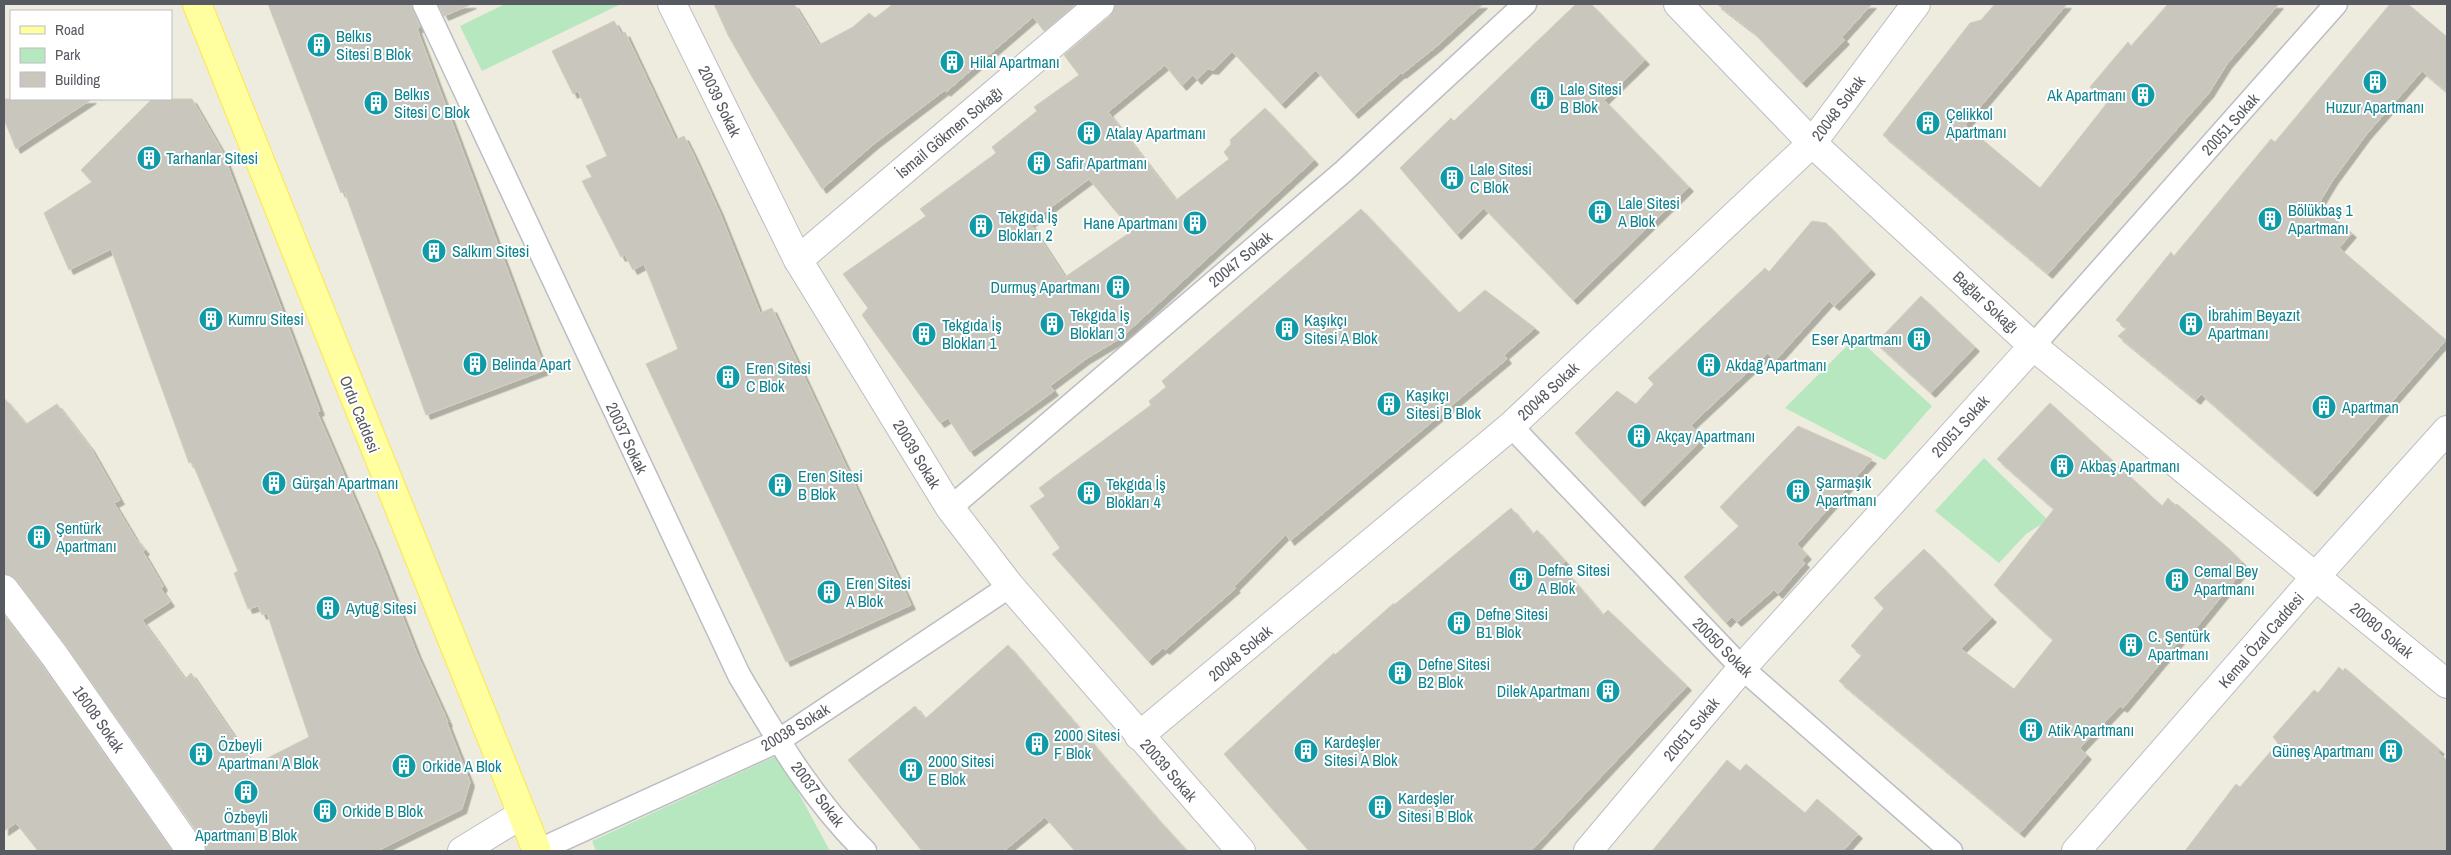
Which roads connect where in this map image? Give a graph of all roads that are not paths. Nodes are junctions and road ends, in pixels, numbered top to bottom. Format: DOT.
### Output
graph roads {
  1 [pos="197,4"];
  2 [pos="424,4"];
  3 [pos="672,4"];
  4 [pos="1100,4"];
  5 [pos="1525,4"];
  6 [pos="1678,4"];
  7 [pos="1916,4"];
  8 [pos="2336,4"];
  9 [pos="1812,143"];
  10 [pos="798,260"];
  11 [pos="2033,346"];
  12 [pos="1511,426"];
  13 [pos="2447,430"];
  14 [pos="950,508"];
  15 [pos="2316,575"];
  16 [pos="1010,586"];
  17 [pos="6,598"];
  18 [pos="1742,668"];
  19 [pos="2447,684"];
  20 [pos="1139,736"];
  21 [pos="778,740"];
  22 [pos="520,815"];
  23 [pos="191,851"];
  24 [pos="462,851"];
  25 [pos="537,851"];
  26 [pos="865,851"];
  27 [pos="1241,851"];
  28 [pos="1588,851"];
  29 [pos="1951,851"];
  30 [pos="2076,851"];
  1 -- 22 [label="main road, Ordu Caddesi"];
  2 -- 21 [label="lane, 20037 Sokak"];
  3 -- 10 [label="street, 20039 Sokak"];
  4 -- 10 [label="street, İsmail Gökmen Sokağı"];
  5 -- 14 [label="lane, 20047 Sokak"];
  6 -- 9 [label="street, Bağlar Sokağı"];
  7 -- 9 [label="street, 20048 Sokak"];
  8 -- 11 [label="lane, 20051 Sokak"];
  9 -- 11 [label="street, Bağlar Sokağı"];
  9 -- 12 [label="street, 20048 Sokak"];
  10 -- 14 [label="street, 20039 Sokak"];
  11 -- 15 [label="street, Bağlar Sokağı"];
  11 -- 18 [label="street, 20051 Sokak"];
  12 -- 18 [label="lane, 20050 Sokak"];
  12 -- 20 [label="street, 20048 Sokak"];
  13 -- 15 [label="street, Kemal Özal Caddesi"];
  14 -- 16 [label="street, 20039 Sokak"];
  15 -- 19 [label="street, 20080 Sokak"];
  15 -- 30 [label="street, Kemal Özal Caddesi"];
  16 -- 20 [label="street, 20039 Sokak"];
  16 -- 21 [label="lane, 20038 Sokak"];
  17 -- 23 [label="street, 16008 Sokak"];
  18 -- 28 [label="street, 20051 Sokak"];
  18 -- 29 [label="lane, 20050 Sokak"];
  20 -- 27 [label="street, 20039 Sokak"];
  21 -- 25 [label="lane, 20038 Sokak"];
  21 -- 26 [label="lane, 20037 Sokak"];
  22 -- 24 [label="street"];
  22 -- 25 [label="main road, Ordu Caddesi"];
}
